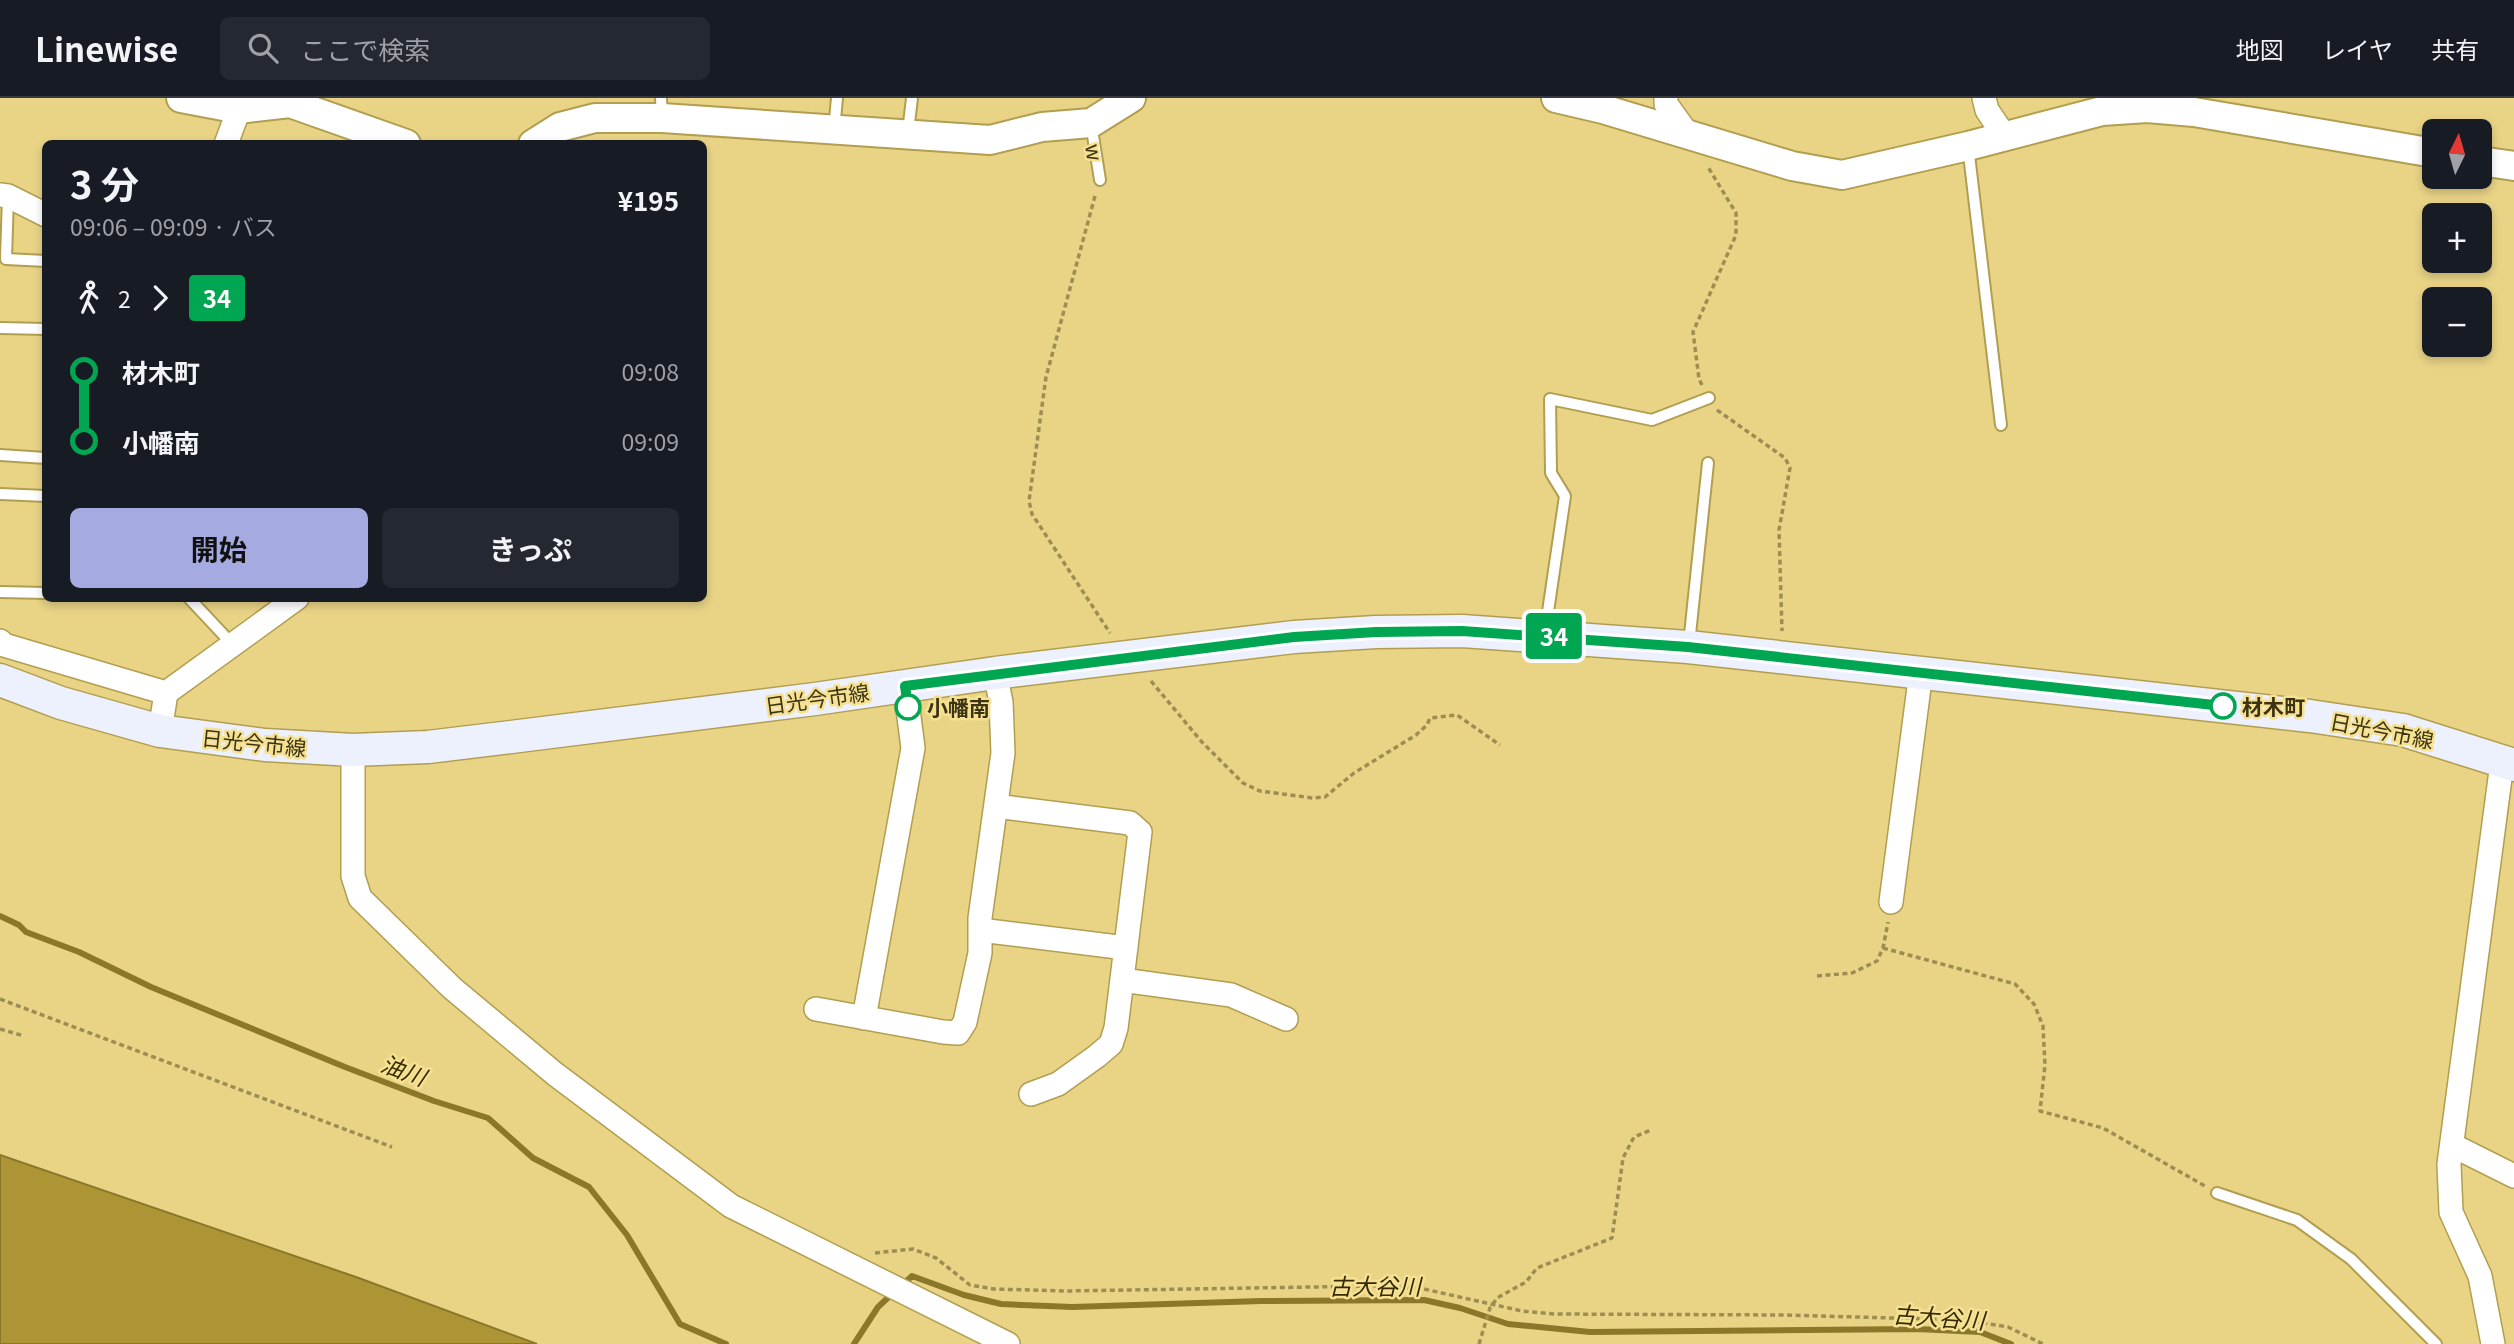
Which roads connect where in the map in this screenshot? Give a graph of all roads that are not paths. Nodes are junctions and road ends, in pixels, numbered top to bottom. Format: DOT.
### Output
graph roads {
  1 [pos="181,98"];
  2 [pos="837,98"];
  3 [pos="912,98"];
  4 [pos="1131,98"];
  5 [pos="1556,98"];
  6 [pos="1666,98"];
  7 [pos="1984,98"];
  8 [pos="662,108"];
  9 [pos="239,109"];
  10 [pos="1091,123"];
  11 [pos="834,130"];
  12 [pos="908,135"];
  13 [pos="1689,136"];
  14 [pos="2005,137"];
  15 [pos="227,140"];
  16 [pos="395,140"];
  17 [pos="539,140"];
  18 [pos="1968,146"];
  19 [pos="2422,151"];
  20 [pos="2492,163"];
  21 [pos="2514,166"];
  22 [pos="1100,180"];
  23 [pos="4,196"];
  24 [pos="42,213"];
  25 [pos="42,261"];
  26 [pos="0,328"];
  27 [pos="42,329"];
  28 [pos="1709,398"];
  29 [pos="2001,425"];
  30 [pos="0,455"];
  31 [pos="42,458"];
  32 [pos="1708,463"];
  33 [pos="0,494"];
  34 [pos="42,496"];
  35 [pos="0,592"];
  36 [pos="42,593"];
  37 [pos="193,602"];
  38 [pos="292,602"];
  39 [pos="1544,635"];
  40 [pos="0,641"];
  41 [pos="233,645"];
  42 [pos="1688,647"];
  43 [pos="1921,672"];
  44 [pos="995,674"];
  45 [pos="0,680"];
  46 [pos="905,686"];
  47 [pos="166,693"];
  48 [pos="160,731"];
  49 [pos="353,750"];
  50 [pos="2508,764"];
  51 [pos="996,806"];
  52 [pos="1891,902"];
  53 [pos="980,930"];
  54 [pos="1126,948"];
  55 [pos="1122,980"];
  56 [pos="816,1009"];
  57 [pos="864,1018"];
  58 [pos="1286,1019"];
  59 [pos="1031,1094"];
  60 [pos="2452,1145"];
  61 [pos="2514,1176"];
  62 [pos="2217,1193"];
  63 [pos="1008,1344"];
  64 [pos="2436,1344"];
  65 [pos="2493,1344"];
  1 -- 9 [label="street"];
  2 -- 11 [label="lane"];
  3 -- 12 [label="lane"];
  4 -- 10 [label="street"];
  5 -- 13 [label="street"];
  6 -- 13 [label="street"];
  7 -- 14 [label="street"];
  8 -- 11 [label="street"];
  8 -- 17 [label="street"];
  9 -- 15 [label="street"];
  9 -- 16 [label="street"];
  10 -- 12 [label="street"];
  10 -- 22 [label="lane, w"];
  11 -- 12 [label="street"];
  13 -- 18 [label="street"];
  14 -- 18 [label="street"];
  14 -- 19 [label="street"];
  18 -- 29 [label="lane"];
  20 -- 21 [label="street"];
  23 -- 24 [label="street"];
  23 -- 25 [label="lane"];
  26 -- 27 [label="lane"];
  28 -- 39 [label="lane"];
  30 -- 31 [label="lane"];
  32 -- 42 [label="lane"];
  33 -- 34 [label="lane"];
  35 -- 36 [label="lane"];
  37 -- 41 [label="lane"];
  38 -- 41 [label="street"];
  39 -- 42 [label="main road, 日光今市線"];
  39 -- 44 [label="main road, 日光今市線"];
  40 -- 47 [label="street"];
  41 -- 47 [label="street"];
  42 -- 43 [label="main road, 日光今市線"];
  43 -- 50 [label="main road, 日光今市線"];
  43 -- 52 [label="street"];
  44 -- 46 [label="main road, 日光今市線"];
  44 -- 51 [label="street"];
  45 -- 48 [label="main road, 日光今市線"];
  46 -- 49 [label="main road, 日光今市線"];
  46 -- 57 [label="street"];
  47 -- 48 [label="street"];
  48 -- 49 [label="main road, 日光今市線"];
  49 -- 63 [label="street"];
  50 -- 60 [label="street"];
  51 -- 53 [label="street"];
  51 -- 54 [label="street"];
  53 -- 54 [label="street"];
  53 -- 57 [label="street"];
  54 -- 55 [label="street"];
  55 -- 58 [label="street"];
  55 -- 59 [label="street"];
  56 -- 57 [label="street"];
  60 -- 61 [label="street"];
  60 -- 65 [label="street"];
  62 -- 64 [label="lane"];
}
